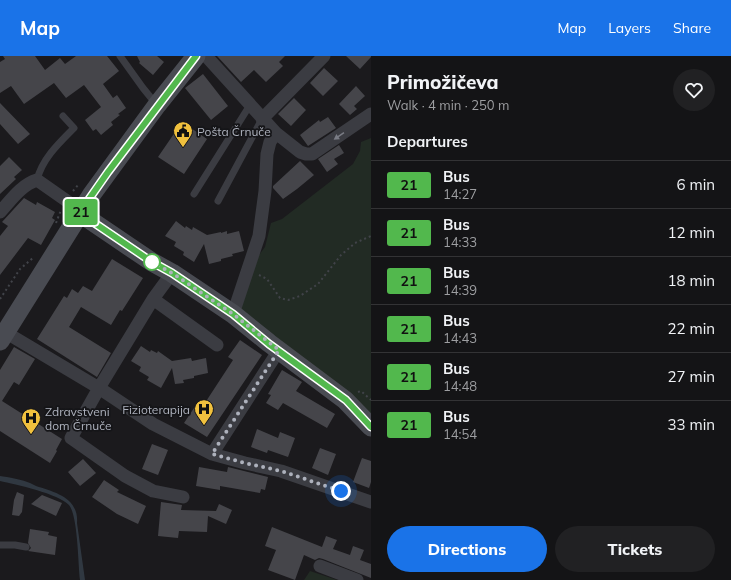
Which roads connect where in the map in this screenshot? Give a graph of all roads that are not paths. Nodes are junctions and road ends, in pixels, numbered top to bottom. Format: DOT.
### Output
graph roads {
  1 [pos="120,56"];
  2 [pos="196,56"];
  3 [pos="206,56"];
  4 [pos="324,56"];
  5 [pos="158,105"];
  6 [pos="250,105"];
  7 [pos="371,114"];
  8 [pos="63,116"];
  9 [pos="262,119"];
  10 [pos="276,133"];
  11 [pos="37,180"];
  12 [pos="194,194"];
  13 [pos="218,202"];
  14 [pos="0,212"];
  15 [pos="80,212"];
  16 [pos="172,273"];
  17 [pos="153,299"];
  18 [pos="233,314"];
  19 [pos="3,336"];
  20 [pos="217,345"];
  21 [pos="279,350"];
  22 [pos="99,388"];
  23 [pos="371,427"];
  24 [pos="212,454"];
  25 [pos="183,497"];
  26 [pos="371,502"];
  27 [pos="0,545"];
  28 [pos="26,547"];
  29 [pos="320,566"];
  30 [pos="357,580"];
  1 -- 5 [label="lane"];
  2 -- 5 [label="street"];
  3 -- 6 [label="street"];
  4 -- 9 [label="street"];
  5 -- 15 [label="street"];
  6 -- 9 [label="street"];
  6 -- 12 [label="lane"];
  7 -- 10 [label="street, one-way"];
  8 -- 11 [label="lane"];
  9 -- 10 [label="street"];
  9 -- 13 [label="lane"];
  10 -- 18 [label="street"];
  11 -- 14 [label="street"];
  11 -- 15 [label="street"];
  15 -- 16 [label="street"];
  15 -- 19 [label="street"];
  16 -- 17 [label="street"];
  16 -- 18 [label="street"];
  17 -- 20 [label="street"];
  17 -- 22 [label="street"];
  18 -- 21 [label="street"];
  19 -- 22 [label="street"];
  21 -- 23 [label="street"];
  21 -- 24 [label="street"];
  22 -- 24 [label="street"];
  22 -- 25 [label="street"];
  24 -- 26 [label="street"];
  27 -- 28 [label="lane"];
  29 -- 30 [label="street"];
}
